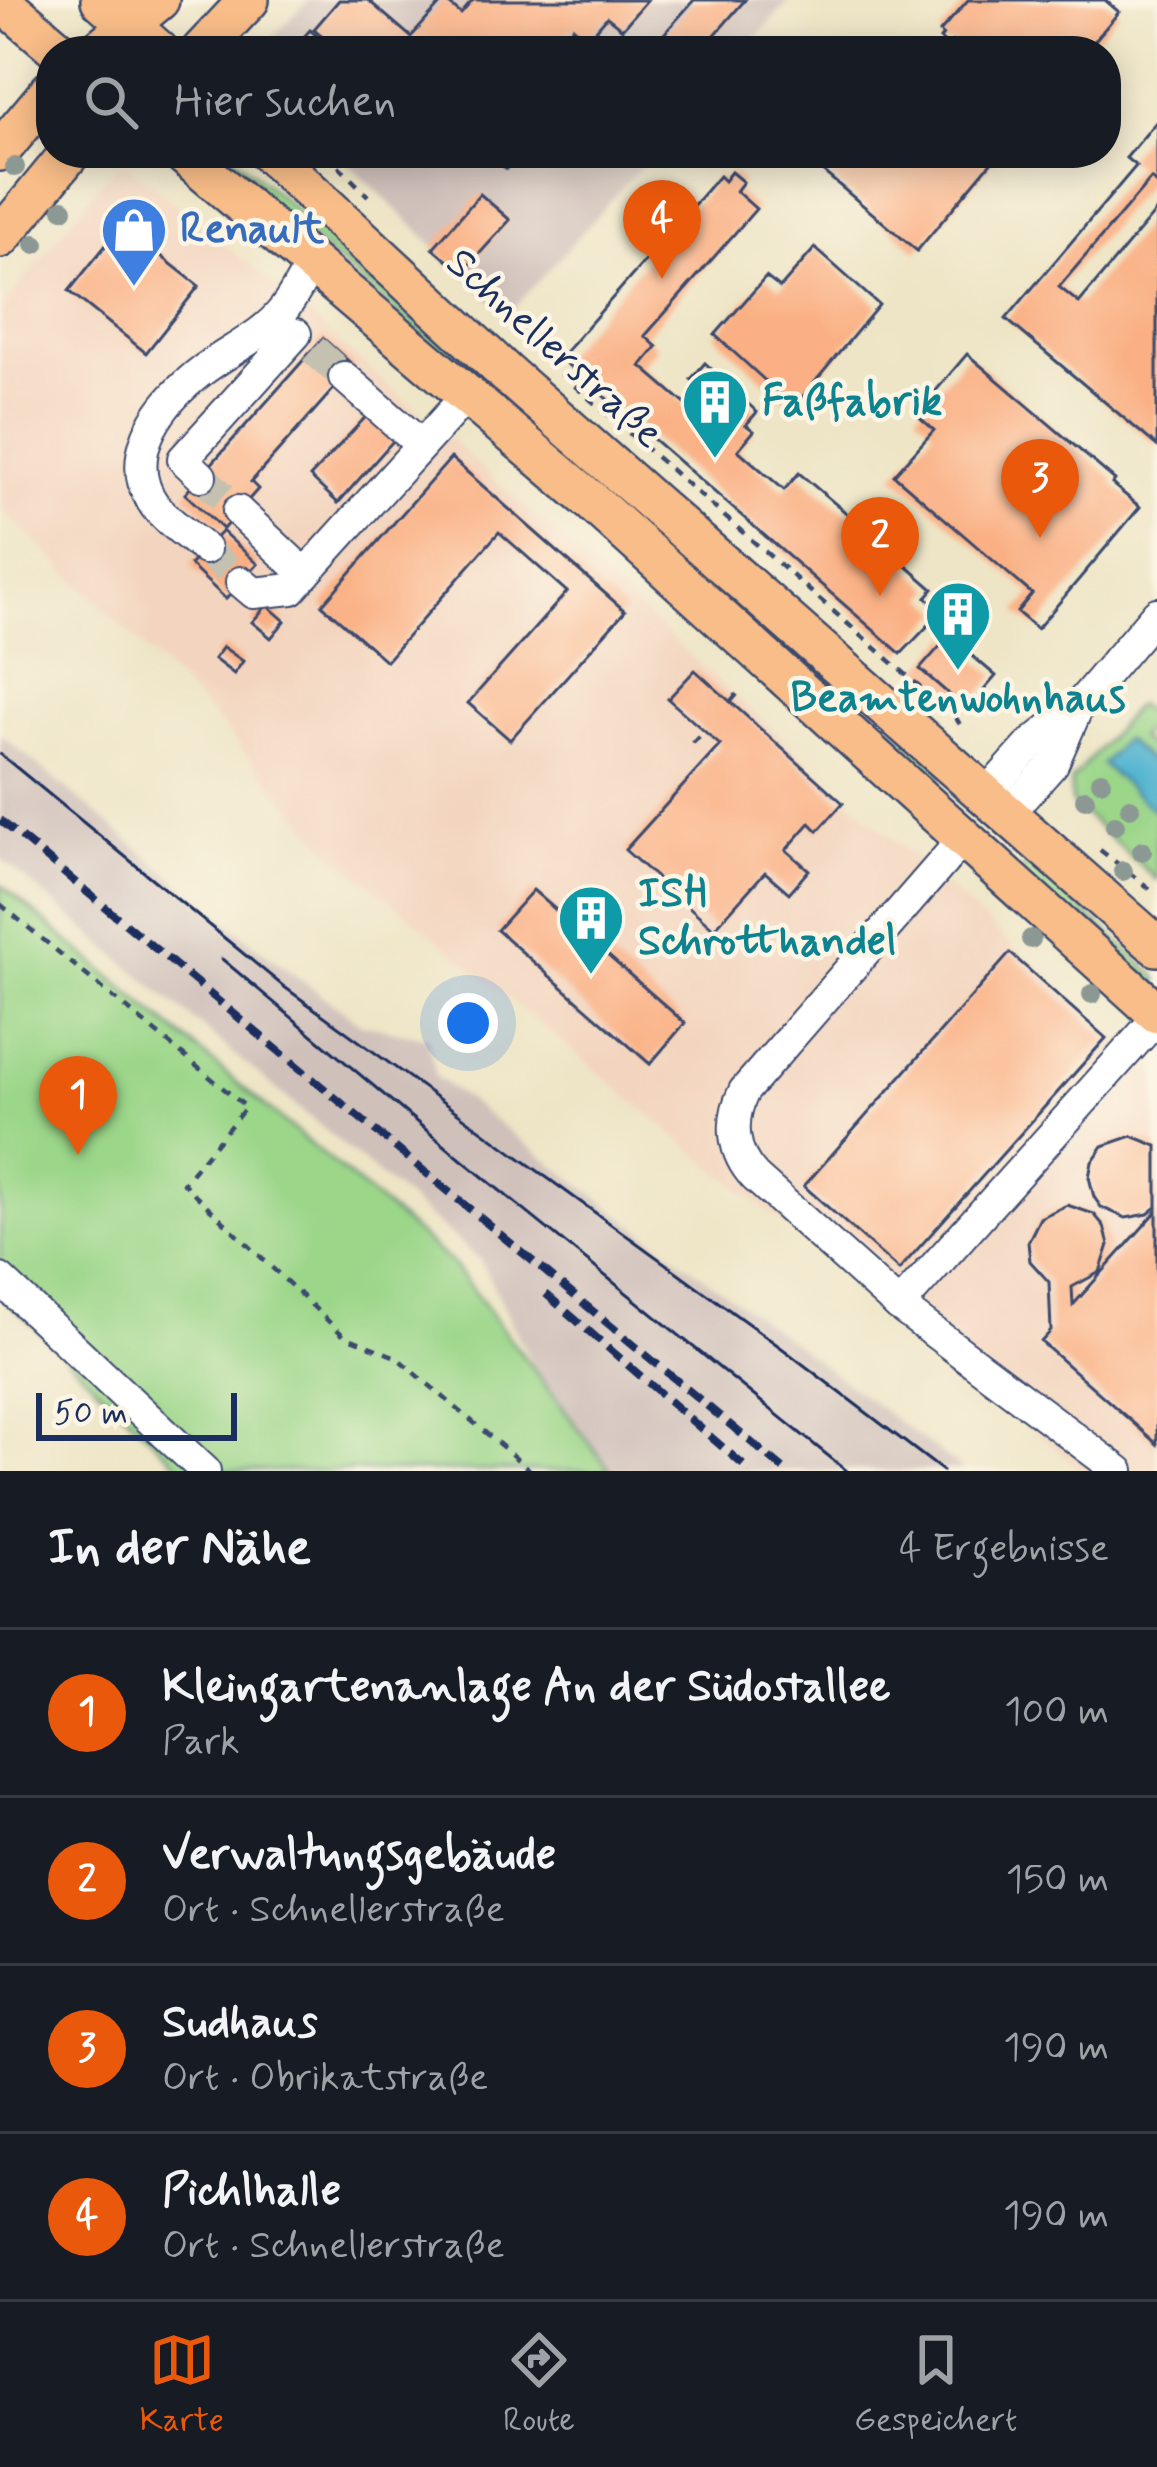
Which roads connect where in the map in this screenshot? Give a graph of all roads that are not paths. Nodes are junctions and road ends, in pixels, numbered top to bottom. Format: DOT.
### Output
graph roads {
  1 [pos="0,0"];
  2 [pos="100,0"];
  3 [pos="249,0"];
  4 [pos="150,25"];
  5 [pos="42,36"];
  6 [pos="216,36"];
  7 [pos="36,108"];
  8 [pos="0,151"];
  9 [pos="58,168"];
  10 [pos="200,168"];
  11 [pos="285,168"];
  12 [pos="0,238"];
  13 [pos="313,261"];
  14 [pos="298,332"];
  15 [pos="344,377"];
  16 [pos="468,394"];
  17 [pos="421,445"];
  18 [pos="201,476"];
  19 [pos="238,512"];
  20 [pos="205,549"];
  21 [pos="305,574"];
  22 [pos="241,582"];
  23 [pos="1157,614"];
  24 [pos="998,803"];
  25 [pos="963,839"];
  26 [pos="1157,946"];
  27 [pos="1157,1016"];
  28 [pos="0,1279"];
  29 [pos="898,1306"];
  30 [pos="205,1471"];
  31 [pos="1119,1471"];
  1 -- 5 [label="main road"];
  2 -- 4 [label="main road"];
  3 -- 6 [label="main road"];
  7 -- 8 [label="main road"];
  9 -- 12 [label="main road"];
  10 -- 13 [label="main road, Schnellerstraße"];
  11 -- 24 [label="main road, Schnellerstraße"];
  13 -- 14 [label="street"];
  13 -- 16 [label="main road, Schnellerstraße"];
  14 -- 18 [label="street"];
  14 -- 20 [label="street"];
  15 -- 17 [label="street"];
  16 -- 17 [label="street"];
  16 -- 25 [label="main road, Schnellerstraße"];
  17 -- 21 [label="street"];
  19 -- 21 [label="street"];
  21 -- 22 [label="street"];
  23 -- 24 [label="street"];
  24 -- 25 [label="main road"];
  24 -- 26 [label="main road, Schnellerstraße"];
  25 -- 27 [label="main road, Schnellerstraße"];
  25 -- 29 [label="street"];
  27 -- 29 [label="street"];
  28 -- 30 [label="street"];
  29 -- 31 [label="street"];
}
